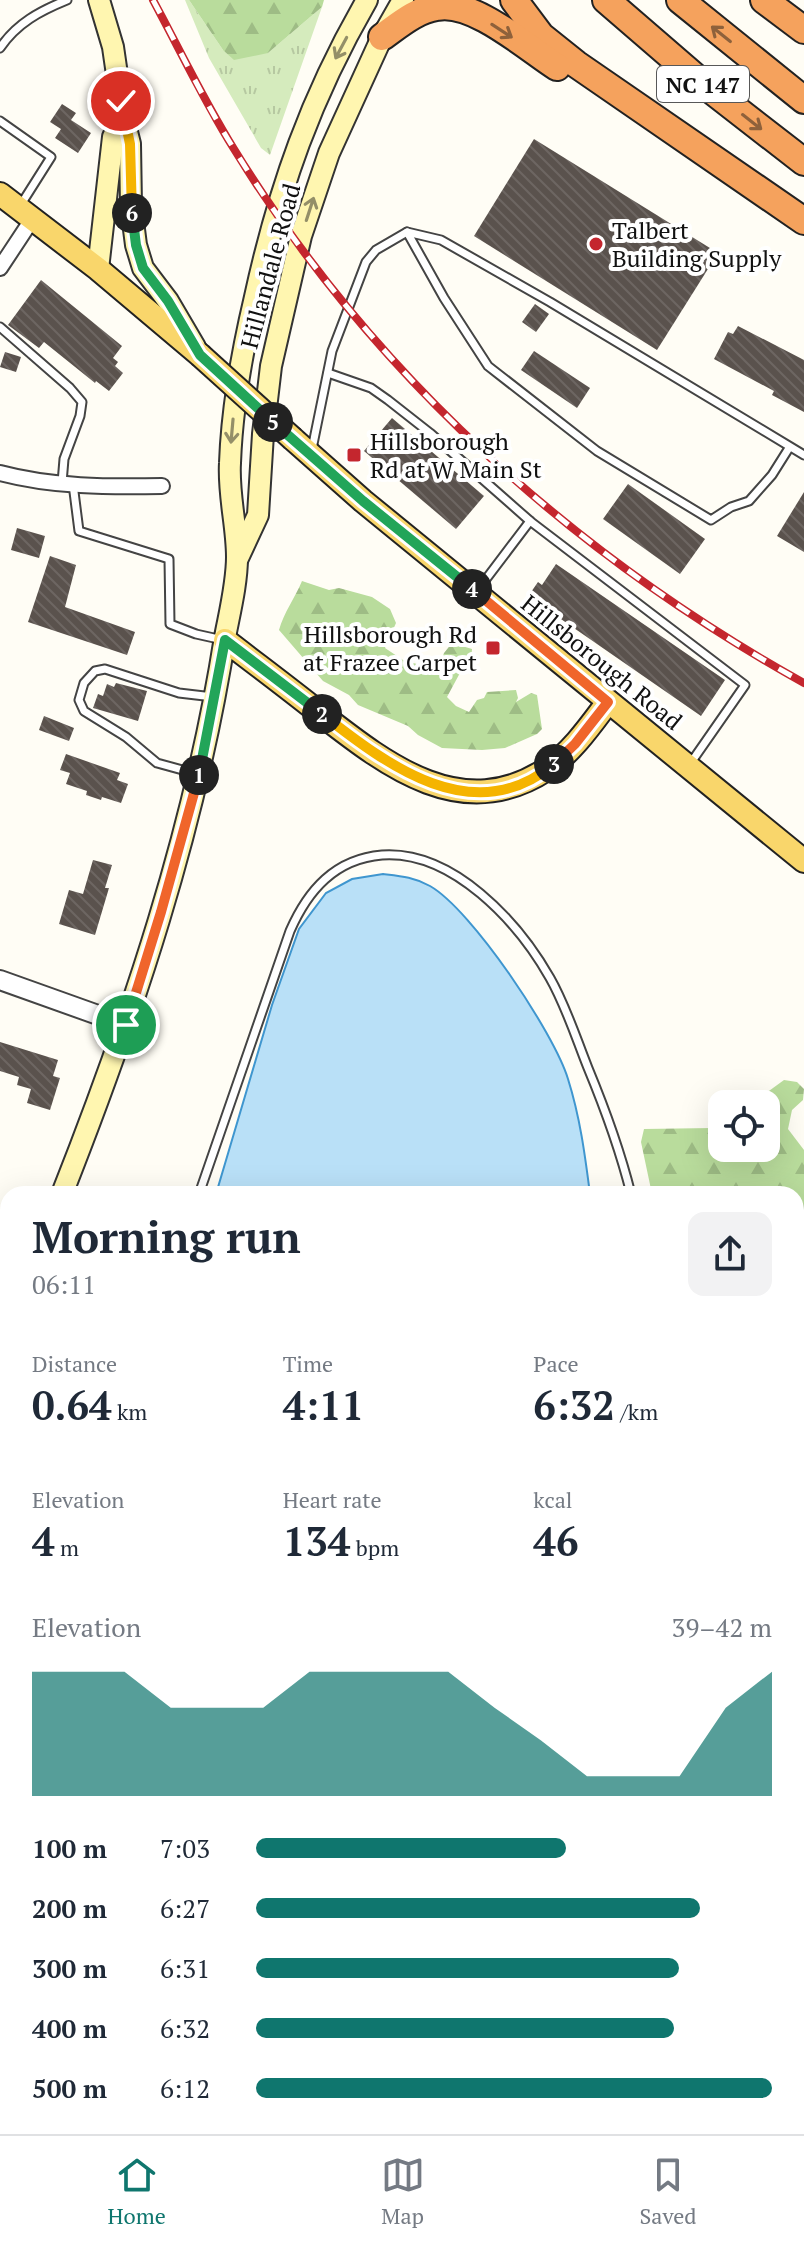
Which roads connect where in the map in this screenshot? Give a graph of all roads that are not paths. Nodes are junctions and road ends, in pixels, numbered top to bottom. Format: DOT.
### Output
graph roads {
  1 [pos="67,0"];
  2 [pos="99,0"];
  3 [pos="367,0"];
  4 [pos="403,0"];
  5 [pos="514,0"];
  6 [pos="606,0"];
  7 [pos="680,0"];
  8 [pos="764,0"];
  9 [pos="804,30"];
  10 [pos="382,37"];
  11 [pos="0,48"];
  12 [pos="804,100"];
  13 [pos="649,114"];
  14 [pos="123,116"];
  15 [pos="0,121"];
  16 [pos="804,162"];
  17 [pos="0,194"];
  18 [pos="26,213"];
  19 [pos="804,221"];
  20 [pos="407,232"];
  21 [pos="0,268"];
  22 [pos="98,269"];
  23 [pos="0,327"];
  24 [pos="200,355"];
  25 [pos="328,373"];
  26 [pos="789,448"];
  27 [pos="310,454"];
  28 [pos="804,455"];
  29 [pos="0,473"];
  30 [pos="67,484"];
  31 [pos="162,486"];
  32 [pos="530,521"];
  33 [pos="237,559"];
  34 [pos="475,592"];
  35 [pos="225,640"];
  36 [pos="214,697"];
  37 [pos="608,702"];
  38 [pos="689,766"];
  39 [pos="199,774"];
  40 [pos="804,861"];
  41 [pos="0,980"];
  42 [pos="126,1025"];
  43 [pos="65,1186"];
  44 [pos="202,1186"];
  45 [pos="629,1186"];
  1 -- 11 [label="lane"];
  2 -- 14 [label="main road"];
  3 -- 33 [label="main road, Hillandale Road, one-way"];
  4 -- 10 [label="main road, Hillandale Road"];
  5 -- 13 [label="highway"];
  6 -- 16 [label="highway, NC 147, one-way"];
  12 -- 7 [label="highway, NC 147, one-way"];
  8 -- 9 [label="highway"];
  10 -- 13 [label="highway, one-way"];
  33 -- 10 [label="main road, Hillandale Road, one-way"];
  13 -- 19 [label="highway"];
  14 -- 22 [label="main road"];
  14 -- 24 [label="main road"];
  15 -- 18 [label="lane"];
  17 -- 18 [label="main road, Hillsborough Road"];
  18 -- 21 [label="street"];
  18 -- 22 [label="main road, Hillsborough Road"];
  20 -- 25 [label="lane"];
  20 -- 26 [label="lane"];
  20 -- 26 [label="lane"];
  22 -- 24 [label="main road, Hillsborough Road"];
  23 -- 30 [label="lane"];
  24 -- 27 [label="main road, Hillsborough Road, bridge"];
  25 -- 27 [label="lane"];
  25 -- 32 [label="lane"];
  26 -- 28 [label="lane"];
  27 -- 34 [label="main road, Hillsborough Road"];
  29 -- 30 [label="street"];
  30 -- 31 [label="street"];
  30 -- 35 [label="lane"];
  32 -- 34 [label="lane"];
  32 -- 38 [label="lane"];
  33 -- 35 [label="main road, Hillandale Road"];
  34 -- 37 [label="main road, Hillsborough Road"];
  35 -- 36 [label="main road, Hillandale Road"];
  35 -- 37 [label="main road"];
  36 -- 39 [label="main road, Hillandale Road"];
  36 -- 39 [label="lane"];
  37 -- 38 [label="main road, Hillsborough Road"];
  38 -- 40 [label="main road, Hillsborough Road"];
  39 -- 42 [label="main road, Hillandale Road"];
  41 -- 42 [label="street"];
  42 -- 43 [label="main road, Hillandale Road"];
  44 -- 45 [label="lane"];
}
